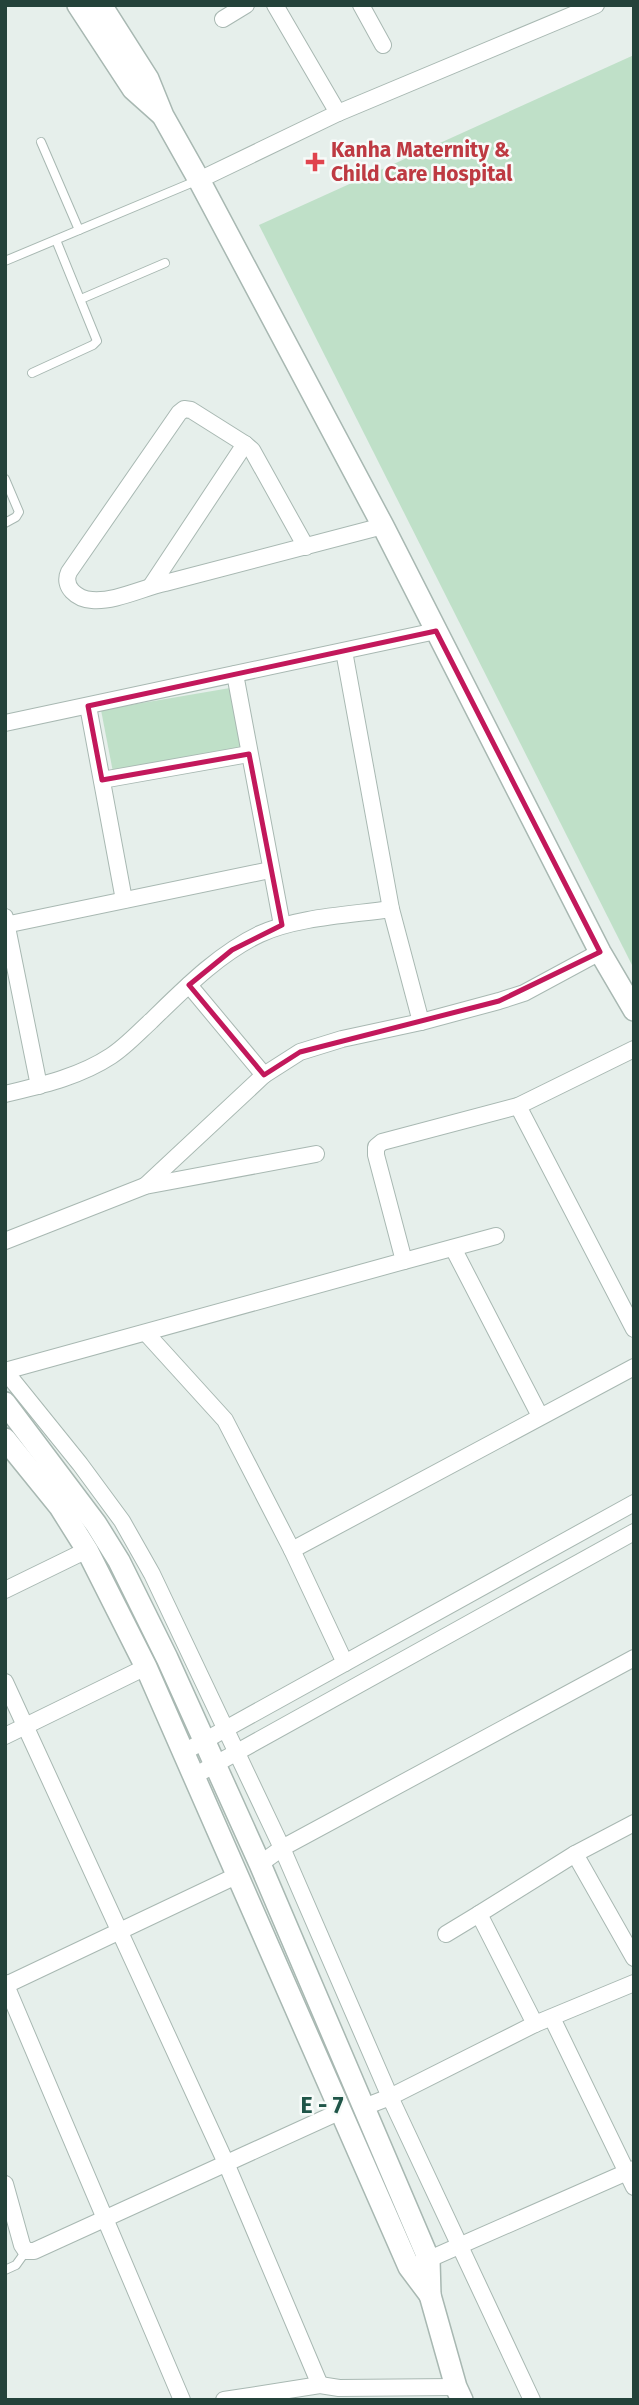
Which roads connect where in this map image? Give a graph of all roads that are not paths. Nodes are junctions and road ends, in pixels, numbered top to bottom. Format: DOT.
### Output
graph roads {
  1 [pos="78,5"];
  2 [pos="101,5"];
  3 [pos="246,5"];
  4 [pos="275,5"];
  5 [pos="361,5"];
  6 [pos="596,5"];
  7 [pos="567,11"];
  8 [pos="223,19"];
  9 [pos="383,45"];
  10 [pos="338,113"];
  11 [pos="163,116"];
  12 [pos="41,142"];
  13 [pos="199,180"];
  14 [pos="79,230"];
  15 [pos="56,240"];
  16 [pos="6,259"];
  17 [pos="165,263"];
  18 [pos="81,299"];
  19 [pos="32,373"];
  20 [pos="245,444"];
  21 [pos="5,479"];
  22 [pos="5,523"];
  23 [pos="383,526"];
  24 [pos="306,547"];
  25 [pos="151,586"];
  26 [pos="436,631"];
  27 [pos="344,651"];
  28 [pos="234,674"];
  29 [pos="88,706"];
  30 [pos="5,723"];
  31 [pos="249,754"];
  32 [pos="102,780"];
  33 [pos="270,870"];
  34 [pos="124,901"];
  35 [pos="391,909"];
  36 [pos="6,922"];
  37 [pos="282,925"];
  38 [pos="600,952"];
  39 [pos="189,985"];
  40 [pos="634,1010"];
  41 [pos="421,1022"];
  42 [pos="634,1049"];
  43 [pos="264,1075"];
  44 [pos="39,1086"];
  45 [pos="5,1094"];
  46 [pos="518,1106"];
  47 [pos="316,1154"];
  48 [pos="145,1186"];
  49 [pos="496,1236"];
  50 [pos="5,1241"];
  51 [pos="453,1248"];
  52 [pos="404,1261"];
  53 [pos="634,1329"];
  54 [pos="146,1333"];
  55 [pos="634,1367"];
  56 [pos="5,1371"];
  57 [pos="5,1403"];
  58 [pos="540,1416"];
  59 [pos="13,1426"];
  60 [pos="5,1439"];
  61 [pos="634,1503"];
  62 [pos="634,1532"];
  63 [pos="87,1550"];
  64 [pos="292,1550"];
  65 [pos="5,1591"];
  66 [pos="634,1658"];
  67 [pos="345,1663"];
  68 [pos="146,1667"];
  69 [pos="5,1682"];
  70 [pos="26,1726"];
  71 [pos="226,1729"];
  72 [pos="5,1736"];
  73 [pos="205,1741"];
  74 [pos="184,1752"];
  75 [pos="237,1752"];
  76 [pos="215,1764"];
  77 [pos="194,1776"];
  78 [pos="634,1823"];
  79 [pos="282,1848"];
  80 [pos="575,1854"];
  81 [pos="260,1864"];
  82 [pos="238,1875"];
  83 [pos="479,1914"];
  84 [pos="119,1932"];
  85 [pos="446,1934"];
  86 [pos="634,1958"];
  87 [pos="634,1983"];
  88 [pos="6,1984"];
  89 [pos="552,2018"];
  90 [pos="535,2024"];
  91 [pos="390,2096"];
  92 [pos="364,2107"];
  93 [pos="341,2111"];
  94 [pos="226,2163"];
  95 [pos="630,2170"];
  96 [pos="5,2184"];
  97 [pos="634,2188"];
  98 [pos="105,2218"];
  99 [pos="461,2246"];
  100 [pos="26,2251"];
  101 [pos="419,2264"];
  102 [pos="5,2270"];
  103 [pos="320,2385"];
  104 [pos="424,2393"];
  105 [pos="459,2394"];
  106 [pos="182,2400"];
  107 [pos="224,2400"];
  108 [pos="532,2400"];
  1 -- 11 [label="street"];
  2 -- 11 [label="street"];
  3 -- 8 [label="street"];
  4 -- 10 [label="street"];
  5 -- 9 [label="street"];
  6 -- 7 [label="street"];
  7 -- 10 [label="street"];
  10 -- 13 [label="street"];
  11 -- 13 [label="street"];
  12 -- 14 [label="lane"];
  13 -- 14 [label="lane"];
  13 -- 23 [label="street"];
  14 -- 15 [label="lane"];
  15 -- 16 [label="lane"];
  15 -- 18 [label="lane"];
  17 -- 18 [label="lane"];
  18 -- 19 [label="lane"];
  20 -- 24 [label="street"];
  20 -- 25 [label="street"];
  20 -- 25 [label="street"];
  21 -- 22 [label="lane"];
  23 -- 24 [label="street"];
  23 -- 26 [label="street"];
  24 -- 25 [label="street"];
  26 -- 27 [label="street"];
  26 -- 38 [label="street"];
  27 -- 28 [label="street"];
  27 -- 35 [label="street"];
  28 -- 29 [label="street"];
  28 -- 31 [label="street"];
  29 -- 30 [label="street"];
  29 -- 32 [label="street"];
  31 -- 32 [label="street"];
  31 -- 33 [label="street"];
  32 -- 34 [label="street"];
  33 -- 34 [label="street"];
  33 -- 37 [label="street"];
  34 -- 36 [label="street"];
  35 -- 37 [label="street"];
  35 -- 41 [label="street"];
  36 -- 44 [label="street"];
  37 -- 39 [label="street"];
  38 -- 40 [label="street"];
  38 -- 41 [label="street"];
  39 -- 43 [label="street"];
  39 -- 44 [label="street"];
  41 -- 43 [label="street"];
  42 -- 46 [label="street"];
  43 -- 48 [label="street"];
  44 -- 45 [label="street"];
  46 -- 52 [label="street"];
  46 -- 53 [label="street"];
  47 -- 48 [label="street"];
  48 -- 50 [label="street"];
  49 -- 51 [label="street"];
  51 -- 52 [label="street"];
  51 -- 58 [label="street"];
  52 -- 54 [label="street"];
  54 -- 56 [label="street"];
  54 -- 64 [label="street"];
  55 -- 58 [label="street"];
  56 -- 71 [label="street"];
  57 -- 59 [label="street"];
  58 -- 64 [label="street"];
  59 -- 73 [label="street"];
  60 -- 63 [label="street"];
  61 -- 67 [label="street"];
  62 -- 75 [label="street"];
  63 -- 65 [label="street"];
  63 -- 68 [label="street"];
  64 -- 67 [label="street"];
  66 -- 79 [label="street"];
  67 -- 71 [label="street"];
  68 -- 70 [label="street"];
  68 -- 74 [label="street"];
  69 -- 70 [label="street"];
  70 -- 72 [label="street"];
  70 -- 84 [label="street"];
  71 -- 73 [label="street"];
  71 -- 75 [label="street"];
  73 -- 74 [label="street"];
  73 -- 76 [label="street"];
  74 -- 77 [label="street"];
  75 -- 76 [label="street"];
  75 -- 79 [label="street"];
  76 -- 77 [label="street"];
  76 -- 81 [label="street"];
  77 -- 82 [label="street"];
  78 -- 80 [label="street"];
  79 -- 81 [label="street"];
  79 -- 91 [label="street"];
  80 -- 83 [label="street"];
  80 -- 86 [label="street"];
  81 -- 92 [label="street"];
  82 -- 84 [label="street"];
  82 -- 93 [label="street"];
  83 -- 85 [label="street"];
  83 -- 90 [label="street"];
  84 -- 88 [label="street"];
  84 -- 94 [label="street"];
  87 -- 89 [label="street"];
  88 -- 98 [label="street"];
  89 -- 90 [label="street"];
  89 -- 95 [label="street"];
  90 -- 91 [label="street"];
  91 -- 92 [label="street"];
  91 -- 99 [label="street"];
  92 -- 101 [label="street"];
  93 -- 94 [label="street"];
  93 -- 101 [label="street"];
  94 -- 98 [label="street"];
  94 -- 103 [label="street"];
  95 -- 97 [label="street"];
  95 -- 99 [label="street"];
  96 -- 100 [label="street"];
  98 -- 100 [label="street"];
  98 -- 106 [label="street"];
  99 -- 101 [label="street"];
  99 -- 108 [label="street"];
  100 -- 102 [label="lane"];
  101 -- 105 [label="street"];
  103 -- 104 [label="street"];
  103 -- 107 [label="street"];
  104 -- 105 [label="street"];
}
